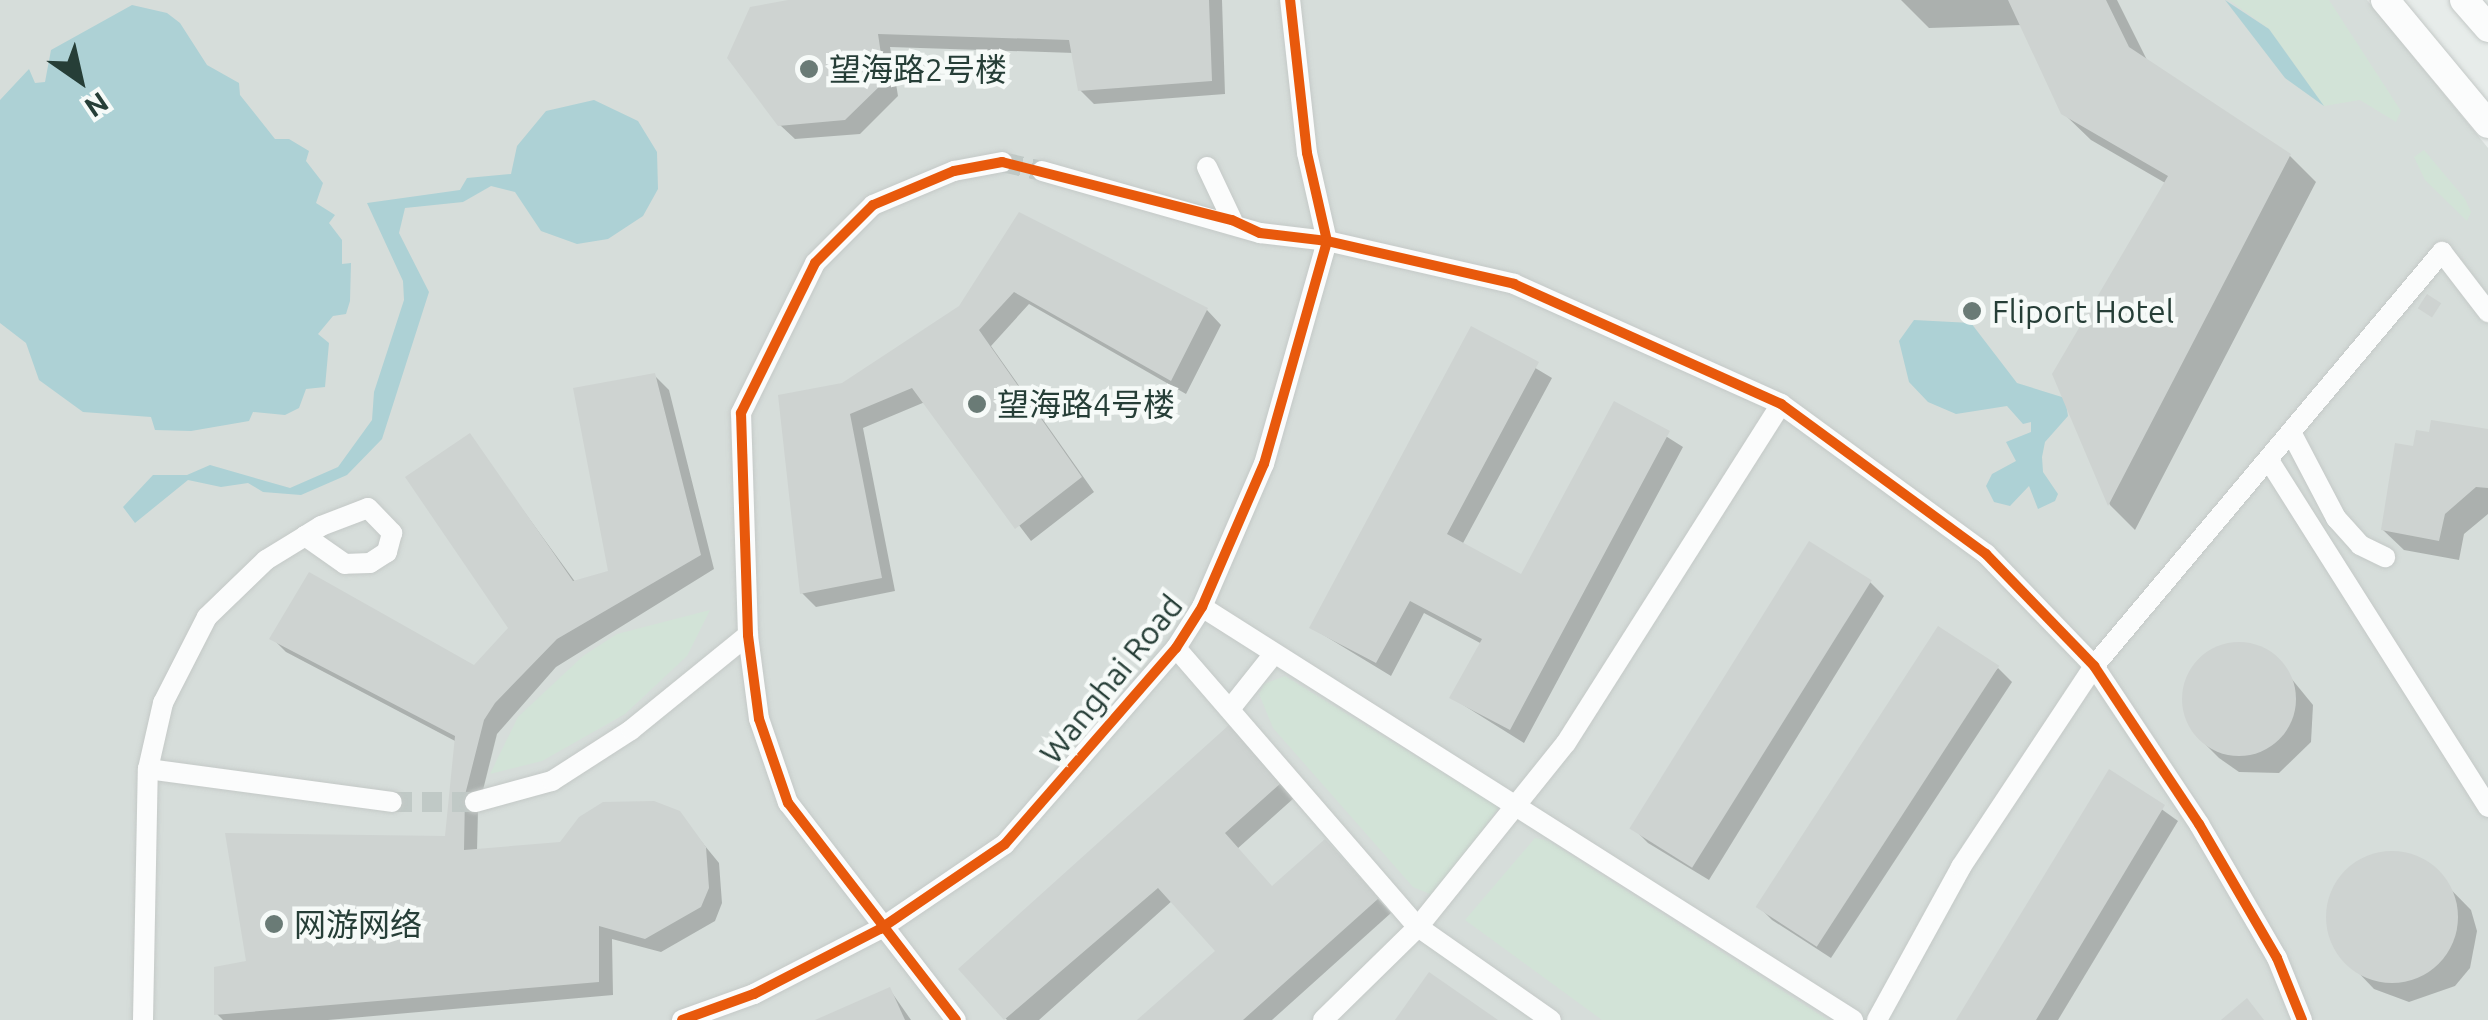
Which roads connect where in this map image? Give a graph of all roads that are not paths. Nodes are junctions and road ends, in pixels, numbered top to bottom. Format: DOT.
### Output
graph roads {
  1 [pos="1290,0"];
  2 [pos="2385,0"];
  3 [pos="2488,124"];
  4 [pos="1002,162"];
  5 [pos="1207,167"];
  6 [pos="1042,171"];
  7 [pos="1232,220"];
  8 [pos="1328,241"];
  9 [pos="2488,312"];
  10 [pos="1781,404"];
  11 [pos="2293,436"];
  12 [pos="2270,462"];
  13 [pos="305,536"];
  14 [pos="2385,557"];
  15 [pos="1202,607"];
  16 [pos="748,634"];
  17 [pos="1176,648"];
  18 [pos="1273,655"];
  19 [pos="2094,666"];
  20 [pos="1230,709"];
  21 [pos="148,769"];
  22 [pos="392,802"];
  23 [pos="474,802"];
  24 [pos="1519,806"];
  25 [pos="2488,807"];
  26 [pos="1418,927"];
  27 [pos="880,928"];
  28 [pos="143,1020"];
  29 [pos="682,1020"];
  30 [pos="956,1020"];
  31 [pos="1323,1020"];
  32 [pos="1551,1020"];
  33 [pos="1853,1020"];
  34 [pos="1877,1020"];
  35 [pos="2302,1020"];
  1 -- 8 [label="street, Wanghai Road"];
  2 -- 3 [label="main road"];
  4 -- 16 [label="street"];
  5 -- 7 [label="street"];
  6 -- 7 [label="street"];
  7 -- 8 [label="street"];
  8 -- 10 [label="street"];
  8 -- 15 [label="street, Wanghai Road"];
  9 -- 11 [label="street"];
  10 -- 19 [label="street"];
  10 -- 24 [label="street"];
  11 -- 12 [label="street"];
  11 -- 14 [label="street"];
  12 -- 19 [label="street"];
  12 -- 25 [label="street"];
  13 -- 21 [label="street"];
  15 -- 17 [label="street, Wanghai Road"];
  15 -- 18 [label="street"];
  16 -- 23 [label="street"];
  16 -- 27 [label="street"];
  17 -- 20 [label="street"];
  17 -- 27 [label="street, Wanghai Road"];
  18 -- 20 [label="street"];
  18 -- 24 [label="street"];
  19 -- 34 [label="street"];
  19 -- 35 [label="street"];
  20 -- 26 [label="street"];
  21 -- 22 [label="street"];
  21 -- 28 [label="street"];
  24 -- 26 [label="street"];
  24 -- 33 [label="street"];
  26 -- 31 [label="street"];
  26 -- 32 [label="street"];
  27 -- 29 [label="street, Wanghai Road"];
  27 -- 30 [label="street"];
}
